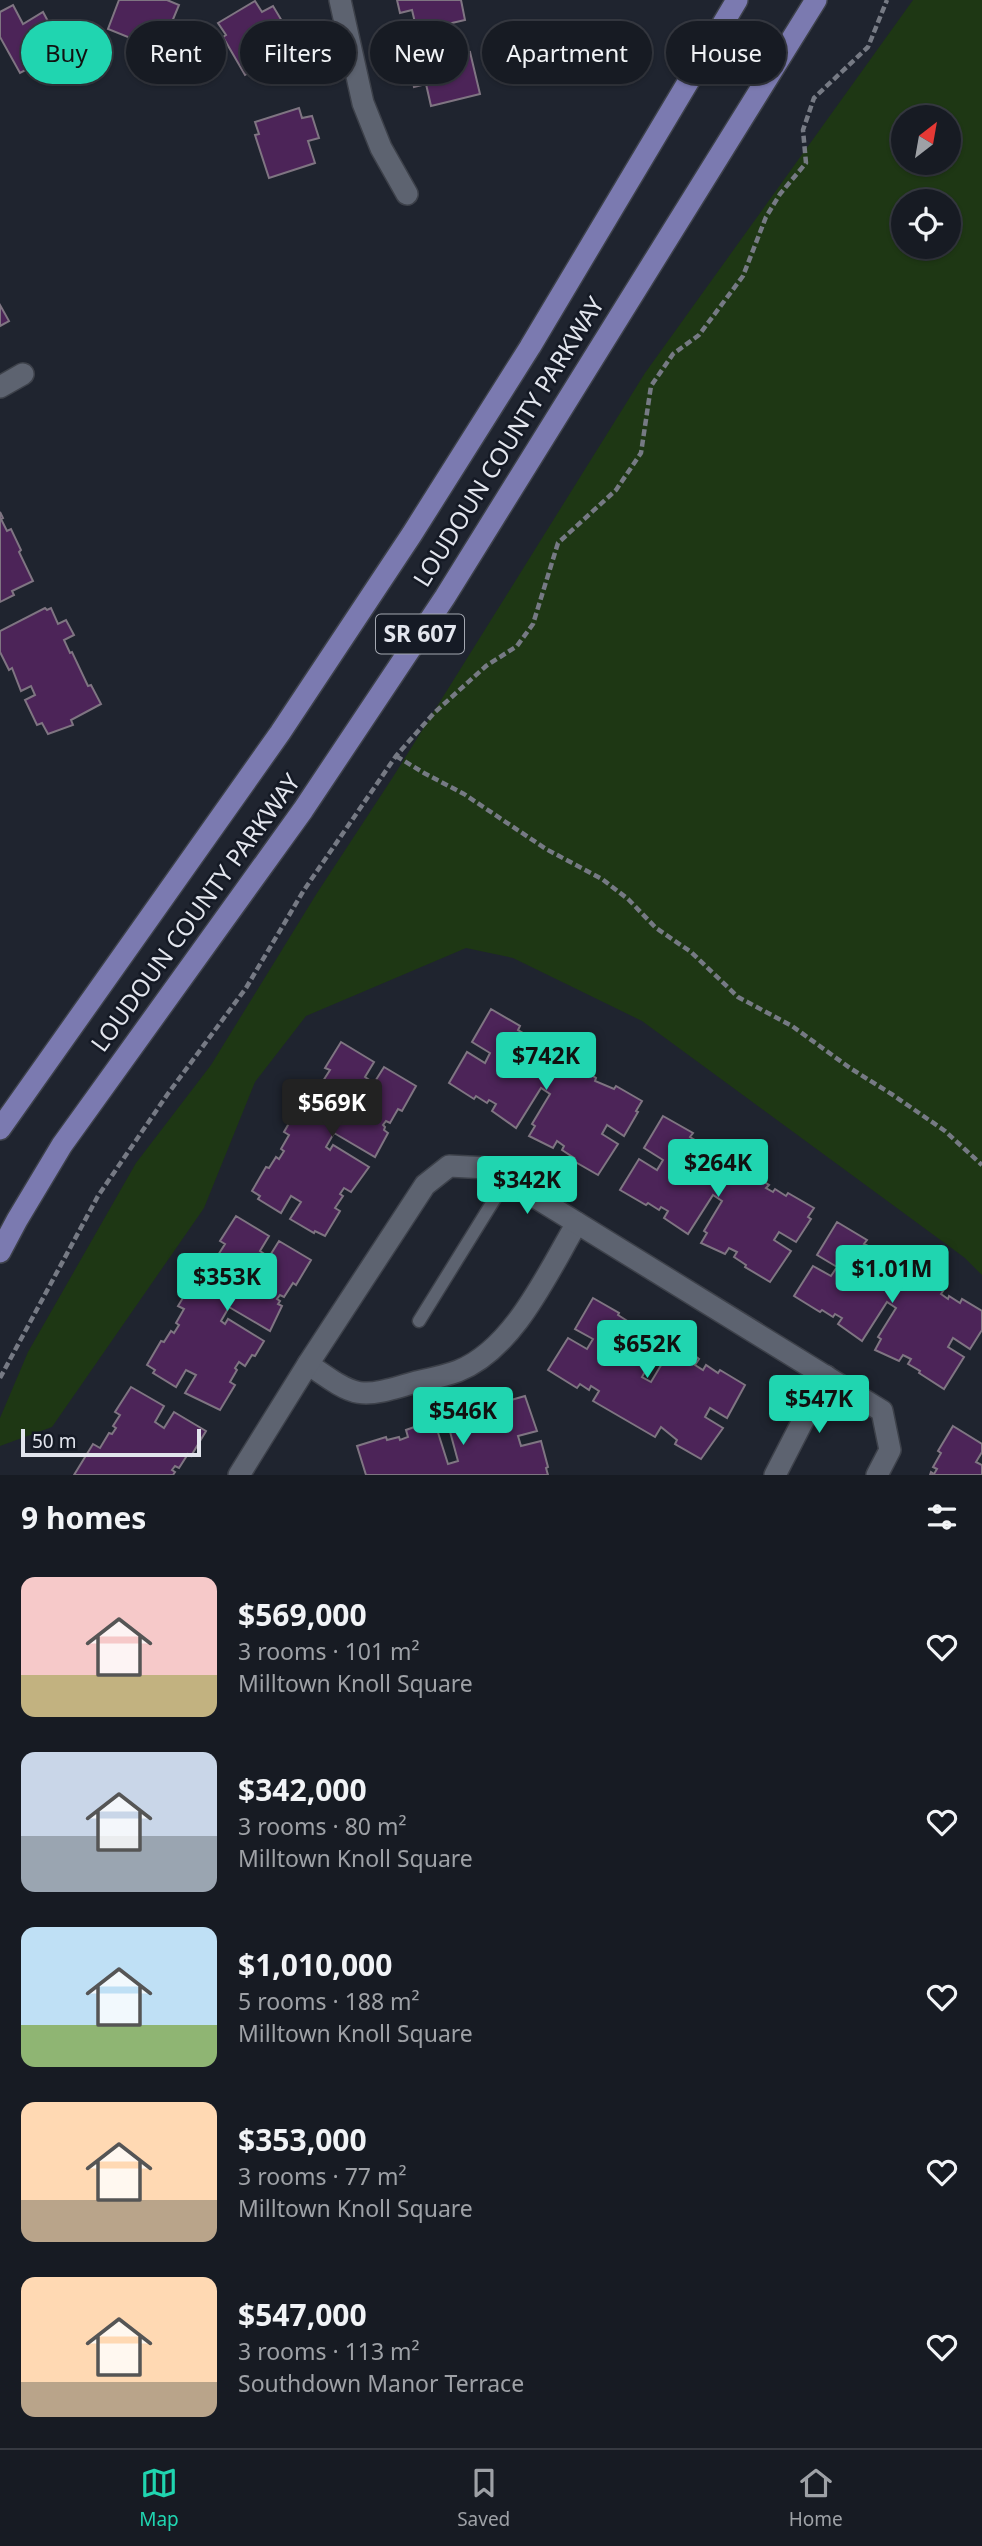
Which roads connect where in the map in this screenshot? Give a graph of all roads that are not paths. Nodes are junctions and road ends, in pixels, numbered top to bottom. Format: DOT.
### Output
graph roads {
  1 [pos="340,0"];
  2 [pos="737,0"];
  3 [pos="816,0"];
  4 [pos="407,194"];
  5 [pos="23,374"];
  6 [pos="0,387"];
  7 [pos="0,1129"];
  8 [pos="507,1179"];
  9 [pos="577,1223"];
  10 [pos="0,1252"];
  11 [pos="419,1321"];
  12 [pos="308,1364"];
  13 [pos="825,1376"];
  14 [pos="239,1475"];
  15 [pos="775,1475"];
  16 [pos="877,1475"];
  1 -- 4 [label="street"];
  2 -- 7 [label="main road, LOUDOUN COUNTY PARKWAY / SR 607"];
  3 -- 10 [label="main road, LOUDOUN COUNTY PARKWAY / SR 607"];
  5 -- 6 [label="street"];
  8 -- 9 [label="street"];
  8 -- 11 [label="lane"];
  8 -- 12 [label="street"];
  9 -- 12 [label="street"];
  9 -- 13 [label="street"];
  12 -- 14 [label="street"];
  13 -- 15 [label="street"];
  13 -- 16 [label="street"];
}
